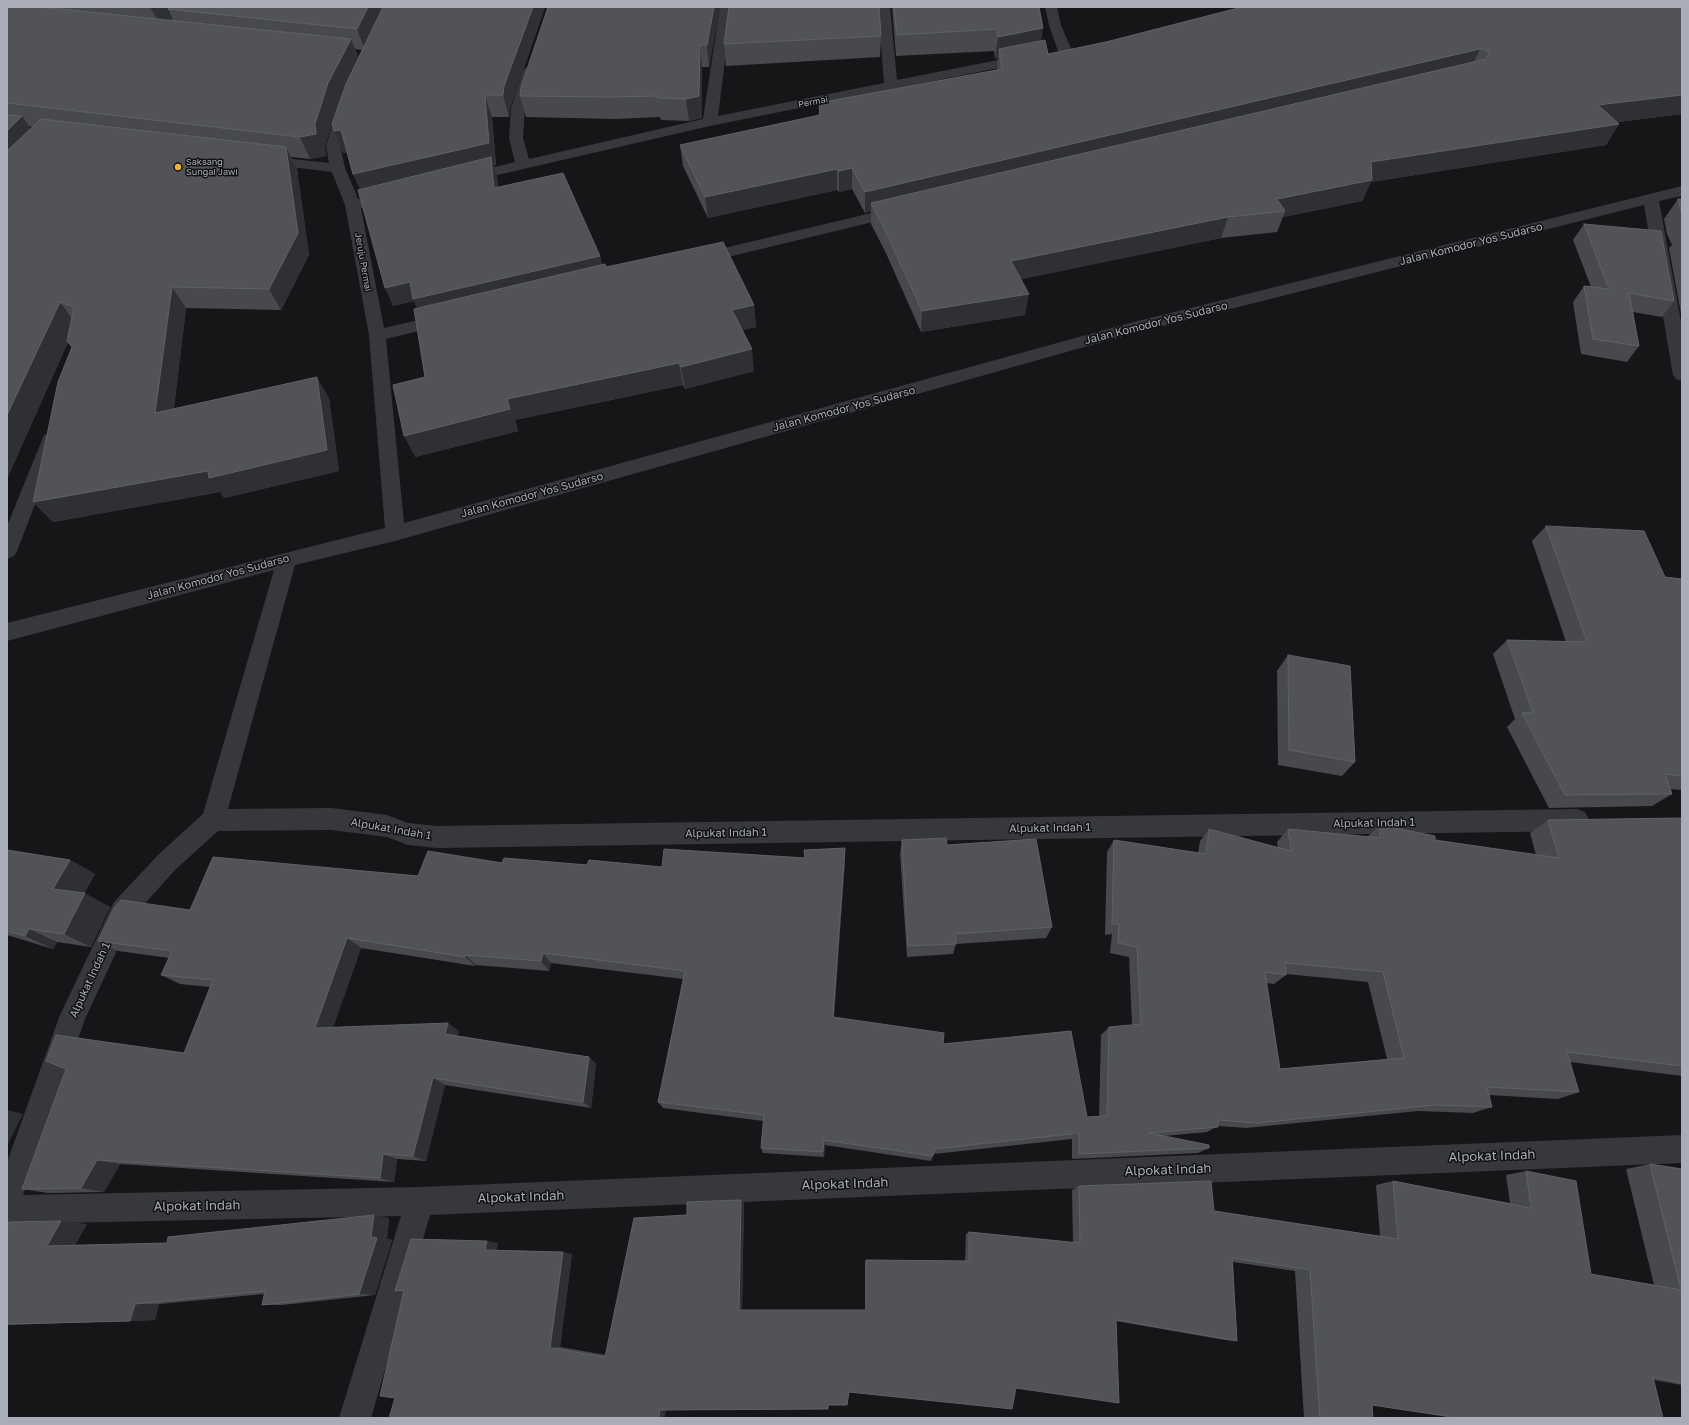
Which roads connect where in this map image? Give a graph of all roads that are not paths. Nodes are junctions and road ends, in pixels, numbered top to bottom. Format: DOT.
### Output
graph roads {
  1 [pos="726,7"];
  2 [pos="884,7"];
  3 [pos="1051,7"];
  4 [pos="1081,48"];
  5 [pos="1066,51"];
  6 [pos="535,57"];
  7 [pos="891,86"];
  8 [pos="353,91"];
  9 [pos="710,122"];
  10 [pos="252,158"];
  11 [pos="523,164"];
  12 [pos="338,168"];
  13 [pos="454,181"];
  14 [pos="1682,191"];
  15 [pos="400,194"];
  16 [pos="1651,199"];
  17 [pos="353,205"];
  18 [pos="912,208"];
  19 [pos="687,261"];
  20 [pos="462,315"];
  21 [pos="377,335"];
  22 [pos="1679,346"];
  23 [pos="1682,375"];
  24 [pos="56,427"];
  25 [pos="395,533"];
  26 [pos="7,551"];
  27 [pos="287,559"];
  28 [pos="7,632"];
  29 [pos="213,820"];
  30 [pos="1602,820"];
  31 [pos="1682,1148"];
  32 [pos="7,1201"];
  33 [pos="420,1201"];
  34 [pos="7,1210"];
  35 [pos="355,1418"];
  1 -- 9 [label="street"];
  2 -- 7 [label="street"];
  3 -- 5 [label="street"];
  4 -- 5 [label="street, Permai"];
  5 -- 7 [label="street, Permai"];
  6 -- 11 [label="street"];
  7 -- 9 [label="street, Permai"];
  8 -- 12 [label="street, Jeruju Permai"];
  9 -- 11 [label="street, Permai"];
  10 -- 12 [label="street"];
  11 -- 13 [label="street, Permai"];
  12 -- 17 [label="street, Jeruju Permai"];
  14 -- 16 [label="street, Jalan Komodor Yos Sudarso"];
  15 -- 17 [label="street"];
  16 -- 22 [label="street"];
  16 -- 25 [label="street, Jalan Komodor Yos Sudarso"];
  17 -- 21 [label="street, Jeruju Permai"];
  18 -- 19 [label="street"];
  20 -- 21 [label="street"];
  21 -- 25 [label="street, Jeruju Permai"];
  22 -- 23 [label="street"];
  24 -- 26 [label="street"];
  25 -- 27 [label="street, Jalan Komodor Yos Sudarso"];
  27 -- 28 [label="street, Jalan Komodor Yos Sudarso"];
  27 -- 29 [label="street"];
  29 -- 30 [label="street, Alpukat Indah 1"];
  29 -- 32 [label="street, Alpukat Indah 1"];
  31 -- 33 [label="street, Alpokat Indah"];
  33 -- 34 [label="street, Alpokat Indah"];
  33 -- 35 [label="street"];
}
